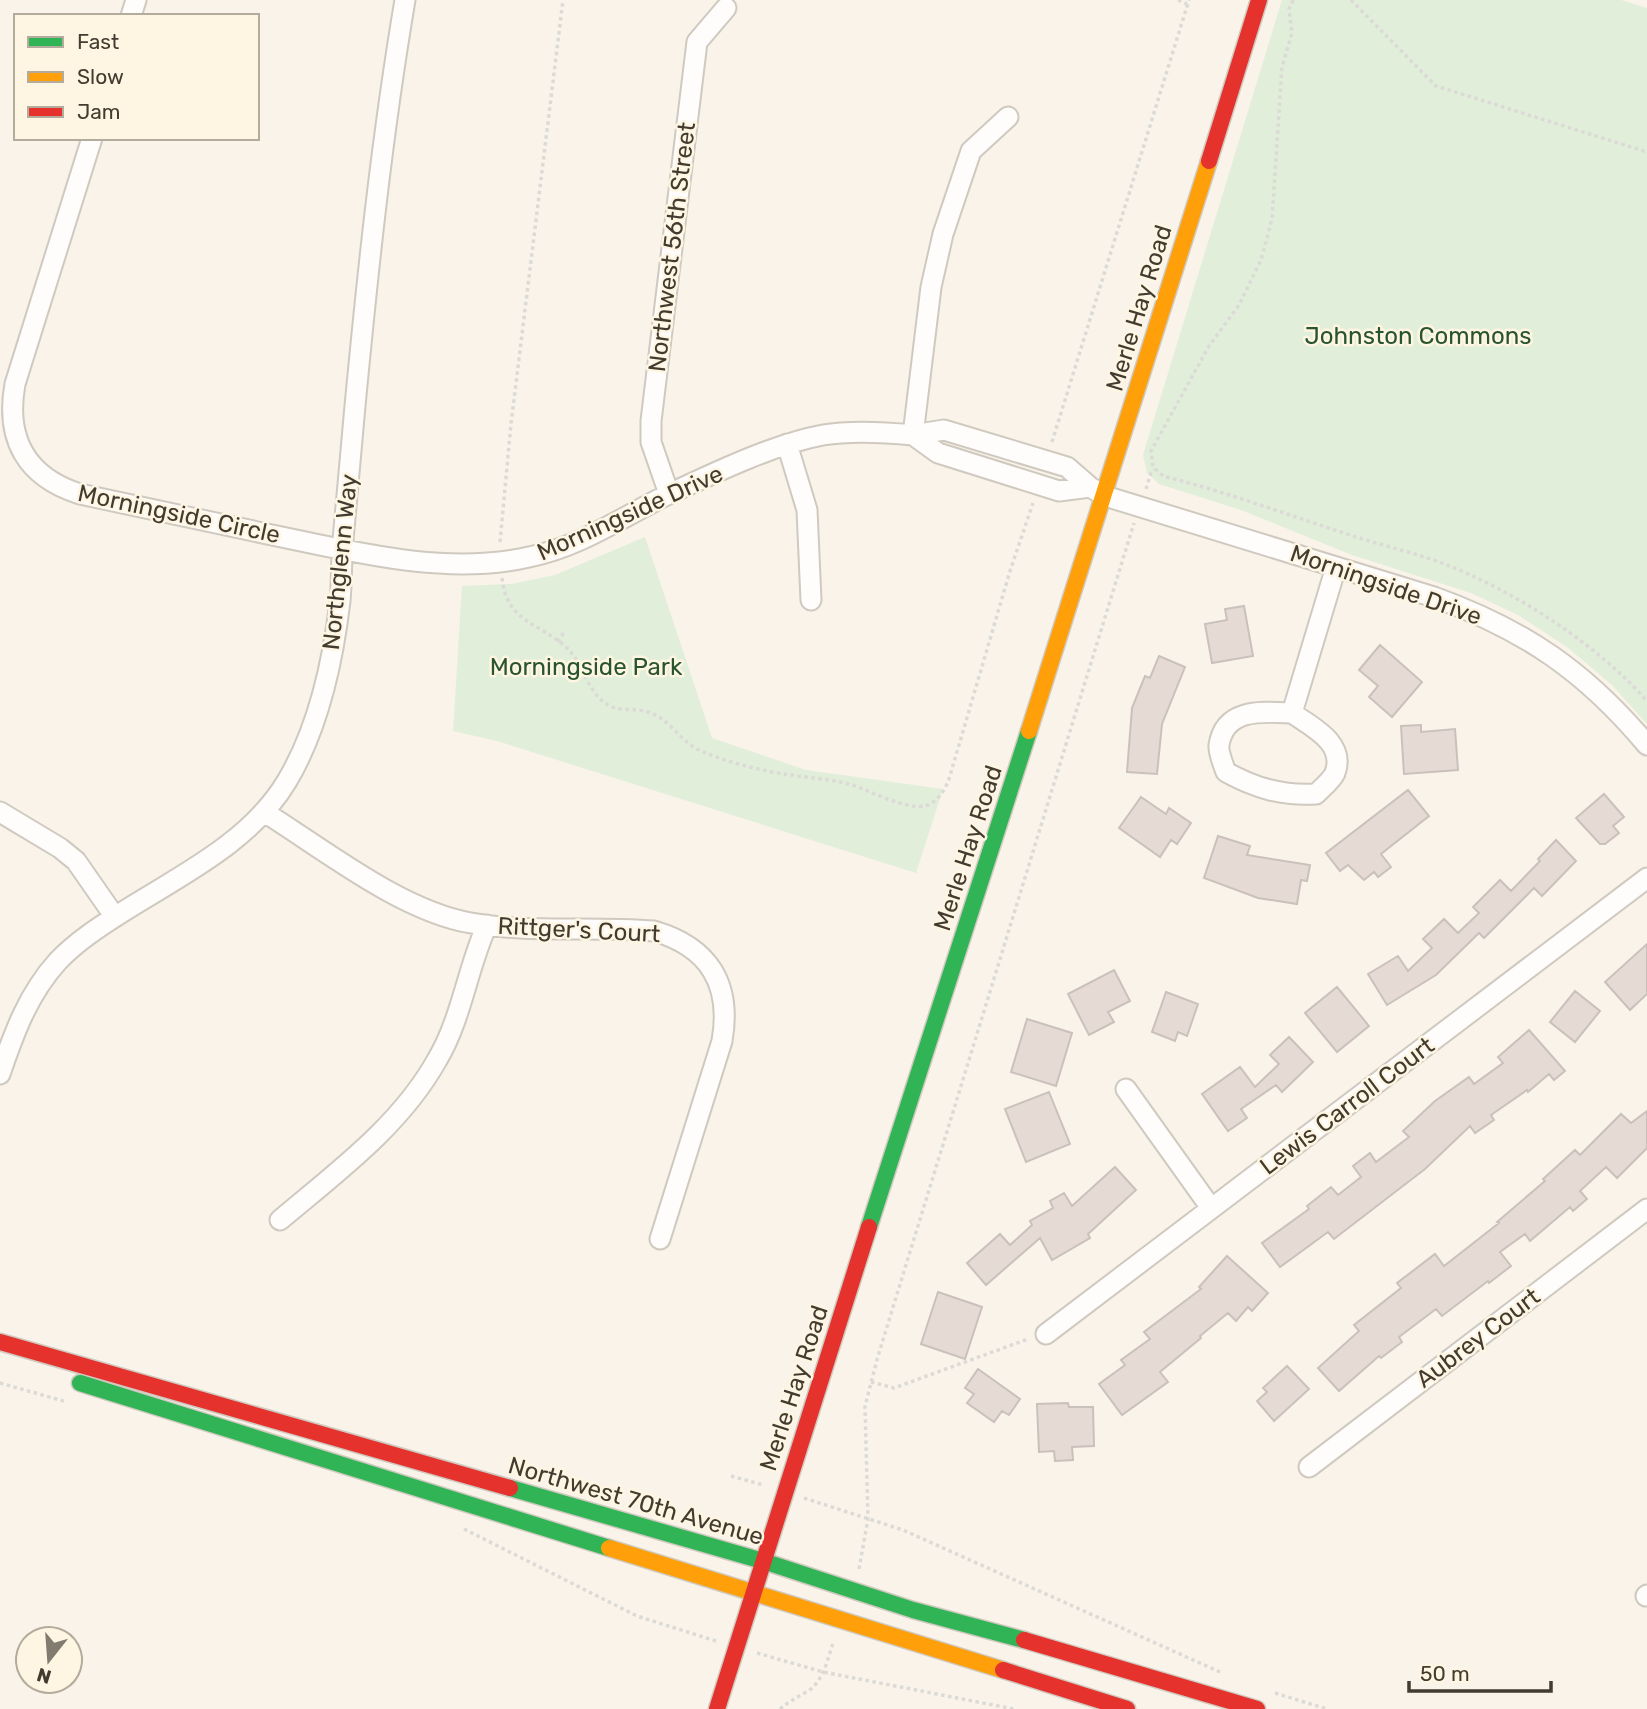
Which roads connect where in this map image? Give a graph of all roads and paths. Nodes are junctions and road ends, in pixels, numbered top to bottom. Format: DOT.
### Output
graph roads {
  1 [pos="405,0"];
  2 [pos="563,0"];
  3 [pos="1178,0"];
  4 [pos="1259,0"];
  5 [pos="1293,0"];
  6 [pos="1352,0"];
  7 [pos="1188,2"];
  8 [pos="726,8"];
  9 [pos="1008,117"];
  10 [pos="91,140"];
  11 [pos="1647,152"];
  12 [pos="913,435"];
  13 [pos="788,444"];
  14 [pos="1046,461"];
  15 [pos="1155,469"];
  16 [pos="1039,485"];
  17 [pos="1097,491"];
  18 [pos="669,494"];
  19 [pos="1140,506"];
  20 [pos="342,550"];
  21 [pos="502,563"];
  22 [pos="1336,567"];
  23 [pos="811,600"];
  24 [pos="564,632"];
  25 [pos="558,642"];
  26 [pos="1647,701"];
  27 [pos="1292,713"];
  28 [pos="1647,745"];
  29 [pos="264,811"];
  30 [pos="0,812"];
  31 [pos="1647,878"];
  32 [pos="115,917"];
  33 [pos="487,925"];
  34 [pos="0,1074"];
  35 [pos="1126,1089"];
  36 [pos="1211,1209"];
  37 [pos="1647,1209"];
  38 [pos="281,1220"];
  39 [pos="660,1239"];
  40 [pos="1046,1334"];
  41 [pos="0,1342"];
  42 [pos="0,1356"];
  43 [pos="871,1382"];
  44 [pos="0,1383"];
  45 [pos="66,1402"];
  46 [pos="1310,1467"];
  47 [pos="460,1527"];
  48 [pos="763,1561"];
  49 [pos="753,1593"];
  50 [pos="736,1647"];
  51 [pos="822,1672"];
  52 [pos="1228,1676"];
  53 [pos="1266,1690"];
  54 [pos="718,1709"];
  55 [pos="780,1709"];
  56 [pos="1014,1709"];
  57 [pos="1127,1709"];
  58 [pos="1257,1709"];
  59 [pos="1327,1709"];
  1 -- 20 [label="street, Northglenn Way"];
  2 -- 21 [label="path"];
  3 -- 7 [label="path"];
  4 -- 17 [label="main road, Merle Hay Road"];
  5 -- 15 [label="path"];
  6 -- 11 [label="path"];
  7 -- 14 [label="path"];
  8 -- 18 [label="street, Northwest 56th Street"];
  9 -- 12 [label="street"];
  10 -- 20 [label="street, Morningside Circle"];
  12 -- 13 [label="street, Morningside Drive"];
  12 -- 14 [label="street, Morningside Drive"];
  12 -- 16 [label="street, Morningside Drive"];
  13 -- 18 [label="street, Morningside Drive"];
  13 -- 23 [label="street"];
  14 -- 17 [label="street, Morningside Drive"];
  15 -- 19 [label="path"];
  15 -- 26 [label="path"];
  16 -- 17 [label="street, Morningside Drive"];
  16 -- 25 [label="path"];
  17 -- 19 [label="street, Morningside Drive"];
  17 -- 48 [label="main road, Merle Hay Road"];
  18 -- 21 [label="street, Morningside Drive"];
  19 -- 22 [label="street, Morningside Drive"];
  19 -- 43 [label="path"];
  20 -- 21 [label="street, Morningside Drive"];
  20 -- 29 [label="street, Northglenn Way"];
  21 -- 25 [label="path"];
  22 -- 27 [label="street"];
  22 -- 28 [label="street, Morningside Drive"];
  24 -- 25 [label="path"];
  27 -- 27 [label="street"];
  29 -- 32 [label="street, Northglenn Way"];
  29 -- 33 [label="street, Rittger's Court"];
  30 -- 32 [label="street"];
  31 -- 36 [label="street, Lewis Carroll Court"];
  32 -- 34 [label="street, Northglenn Way"];
  33 -- 38 [label="street"];
  33 -- 39 [label="street, Rittger's Court"];
  35 -- 36 [label="street"];
  36 -- 40 [label="street, Lewis Carroll Court"];
  37 -- 46 [label="street, Aubrey Court"];
  40 -- 43 [label="path"];
  41 -- 48 [label="main road, Northwest 70th Avenue"];
  42 -- 49 [label="main road, Northwest 70th Avenue"];
  43 -- 52 [label="path"];
  44 -- 45 [label="path"];
  47 -- 50 [label="path"];
  48 -- 49 [label="main road, Merle Hay Road"];
  48 -- 58 [label="main road, Northwest 70th Avenue"];
  49 -- 50 [label="main road, Merle Hay Road"];
  49 -- 57 [label="main road, Northwest 70th Avenue"];
  50 -- 51 [label="path"];
  50 -- 54 [label="main road, Merle Hay Road"];
  51 -- 55 [label="path"];
  51 -- 56 [label="path"];
  53 -- 59 [label="path"];
}
